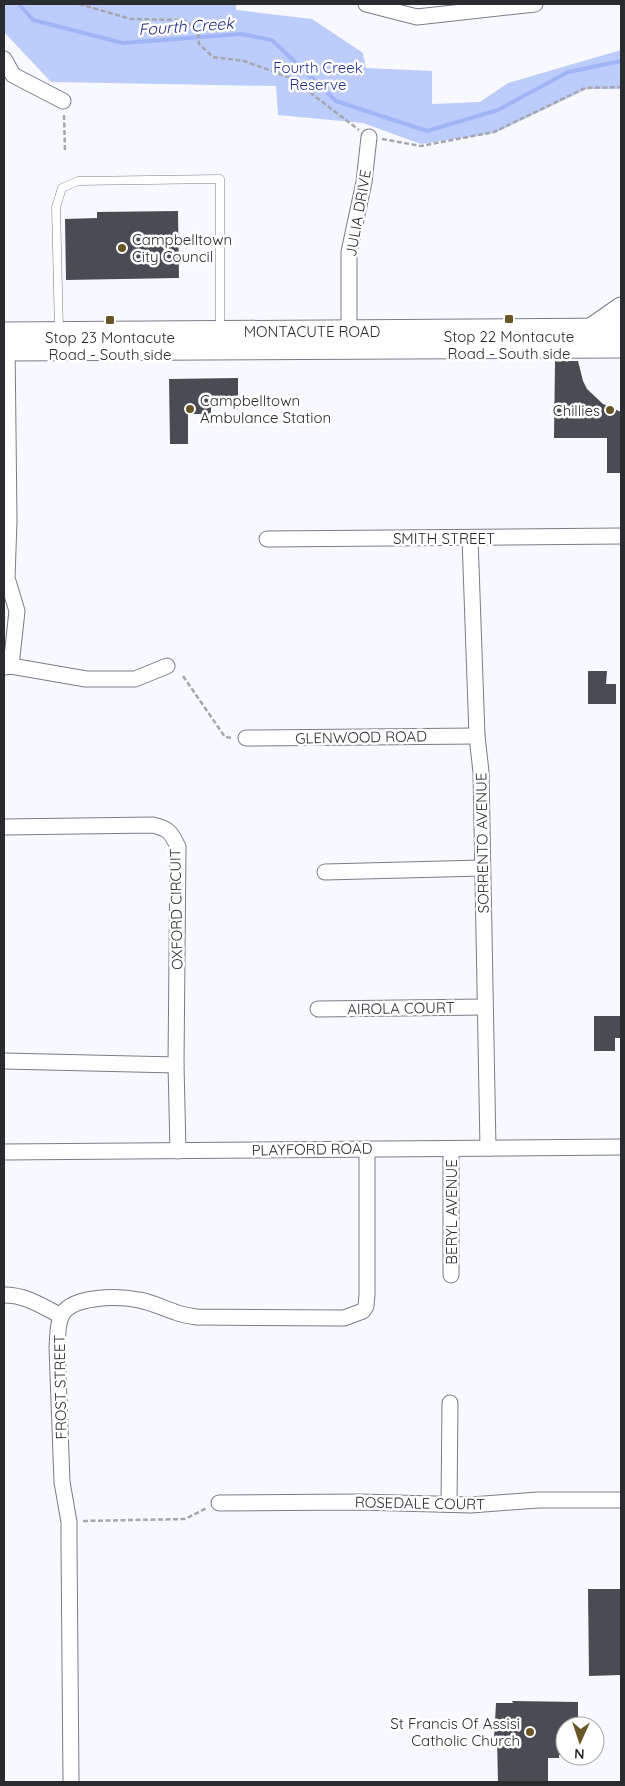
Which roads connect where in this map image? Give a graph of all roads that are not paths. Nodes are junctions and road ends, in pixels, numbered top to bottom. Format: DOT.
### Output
graph roads {
  1 [pos="366,4"];
  2 [pos="535,4"];
  3 [pos="4,59"];
  4 [pos="63,100"];
  5 [pos="369,137"];
  6 [pos="621,308"];
  7 [pos="621,329"];
  8 [pos="220,331"];
  9 [pos="59,333"];
  10 [pos="595,338"];
  11 [pos="349,339"];
  12 [pos="6,342"];
  13 [pos="621,347"];
  14 [pos="621,362"];
  15 [pos="6,395"];
  16 [pos="6,483"];
  17 [pos="6,522"];
  18 [pos="621,536"];
  19 [pos="267,538"];
  20 [pos="470,538"];
  21 [pos="8,666"];
  22 [pos="167,666"];
  23 [pos="477,736"];
  24 [pos="246,738"];
  25 [pos="4,827"];
  26 [pos="482,868"];
  27 [pos="325,872"];
  28 [pos="484,1007"];
  29 [pos="318,1009"];
  30 [pos="4,1061"];
  31 [pos="176,1065"];
  32 [pos="621,1147"];
  33 [pos="451,1148"];
  34 [pos="488,1148"];
  35 [pos="367,1149"];
  36 [pos="178,1151"];
  37 [pos="4,1152"];
  38 [pos="451,1275"];
  39 [pos="4,1296"];
  40 [pos="61,1316"];
  41 [pos="450,1403"];
  42 [pos="621,1500"];
  43 [pos="219,1502"];
  44 [pos="450,1504"];
  45 [pos="71,1782"];
  1 -- 2 [label="street"];
  3 -- 4 [label="street"];
  5 -- 11 [label="street, JULIA DRIVE"];
  6 -- 10 [label="main road"];
  7 -- 10 [label="main road, MONTACUTE ROAD"];
  8 -- 9 [label="main road, MONTACUTE ROAD"];
  8 -- 9 [label="lane"];
  8 -- 11 [label="main road, MONTACUTE ROAD"];
  9 -- 12 [label="main road, MONTACUTE ROAD"];
  10 -- 11 [label="main road, MONTACUTE ROAD"];
  10 -- 13 [label="main road, MONTACUTE ROAD"];
  10 -- 14 [label="main road"];
  11 -- 12 [label="main road, MONTACUTE ROAD"];
  12 -- 15 [label="street"];
  15 -- 16 [label="street"];
  16 -- 17 [label="street"];
  17 -- 21 [label="street"];
  18 -- 20 [label="street, SMITH STREET"];
  19 -- 20 [label="street, SMITH STREET"];
  20 -- 23 [label="street, SORRENTO AVENUE"];
  21 -- 22 [label="street"];
  23 -- 24 [label="street, GLENWOOD ROAD"];
  23 -- 26 [label="street, SORRENTO AVENUE"];
  25 -- 31 [label="street, OXFORD CIRCUIT"];
  26 -- 27 [label="street"];
  26 -- 28 [label="street, SORRENTO AVENUE"];
  28 -- 29 [label="street, AIROLA COURT"];
  28 -- 34 [label="street, SORRENTO AVENUE"];
  30 -- 31 [label="street"];
  31 -- 36 [label="street, OXFORD CIRCUIT"];
  32 -- 34 [label="street, PLAYFORD ROAD"];
  33 -- 34 [label="street, PLAYFORD ROAD"];
  33 -- 35 [label="street, PLAYFORD ROAD"];
  33 -- 38 [label="street, BERYL AVENUE"];
  35 -- 36 [label="street, PLAYFORD ROAD"];
  35 -- 40 [label="street, FROST STREET"];
  36 -- 37 [label="street, PLAYFORD ROAD"];
  39 -- 40 [label="street"];
  40 -- 45 [label="street, FROST STREET"];
  41 -- 44 [label="street"];
  42 -- 44 [label="street, ROSEDALE COURT"];
  43 -- 44 [label="street, ROSEDALE COURT"];
}
